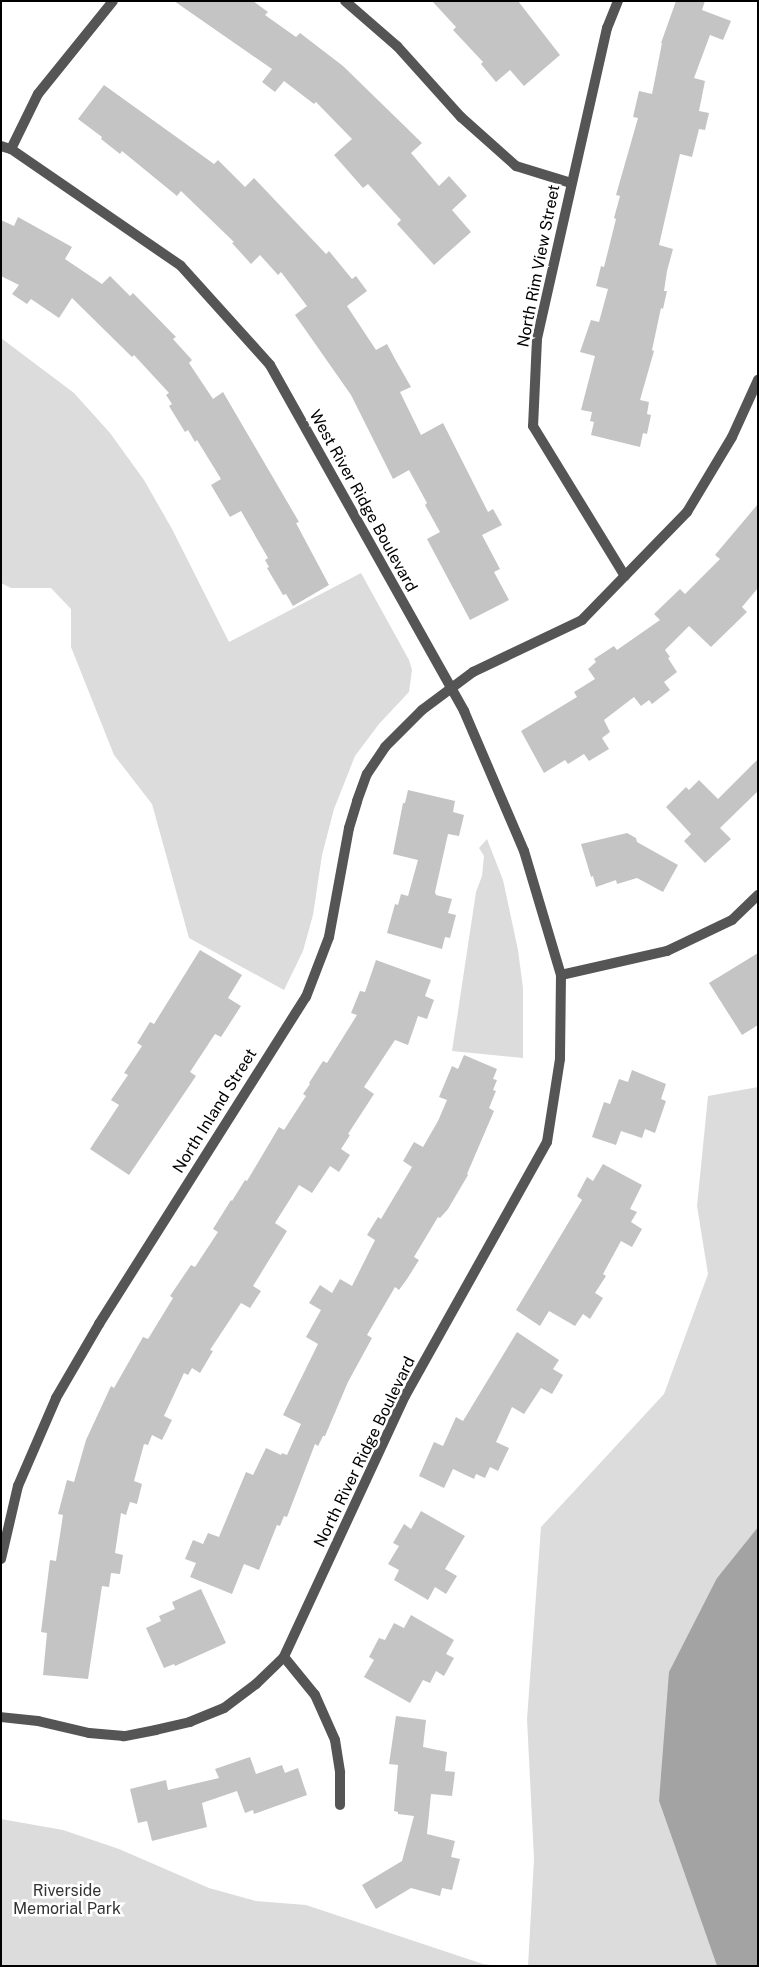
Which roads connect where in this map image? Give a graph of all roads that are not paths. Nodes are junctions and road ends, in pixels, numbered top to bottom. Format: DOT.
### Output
graph roads {
  1 [pos="113,1"];
  2 [pos="345,1"];
  3 [pos="618,1"];
  4 [pos="6,147"];
  5 [pos="571,183"];
  6 [pos="758,380"];
  7 [pos="625,576"];
  8 [pos="451,688"];
  9 [pos="758,895"];
  10 [pos="561,975"];
  11 [pos="1,1559"];
  12 [pos="284,1657"];
  13 [pos="1,1717"];
  14 [pos="340,1805"];
  1 -- 4 [label="street"];
  2 -- 5 [label="street"];
  3 -- 5 [label="street, North Rim View Street"];
  4 -- 8 [label="street, West River Ridge Boulevard"];
  5 -- 7 [label="street, North Rim View Street"];
  6 -- 7 [label="street, North Inland Street"];
  7 -- 8 [label="street, North Inland Street"];
  8 -- 10 [label="street, West River Ridge Boulevard"];
  8 -- 11 [label="street, North Inland Street"];
  9 -- 10 [label="street"];
  10 -- 12 [label="street, North River Ridge Boulevard"];
  12 -- 13 [label="street, North River Ridge Boulevard"];
  12 -- 14 [label="street"];
}
